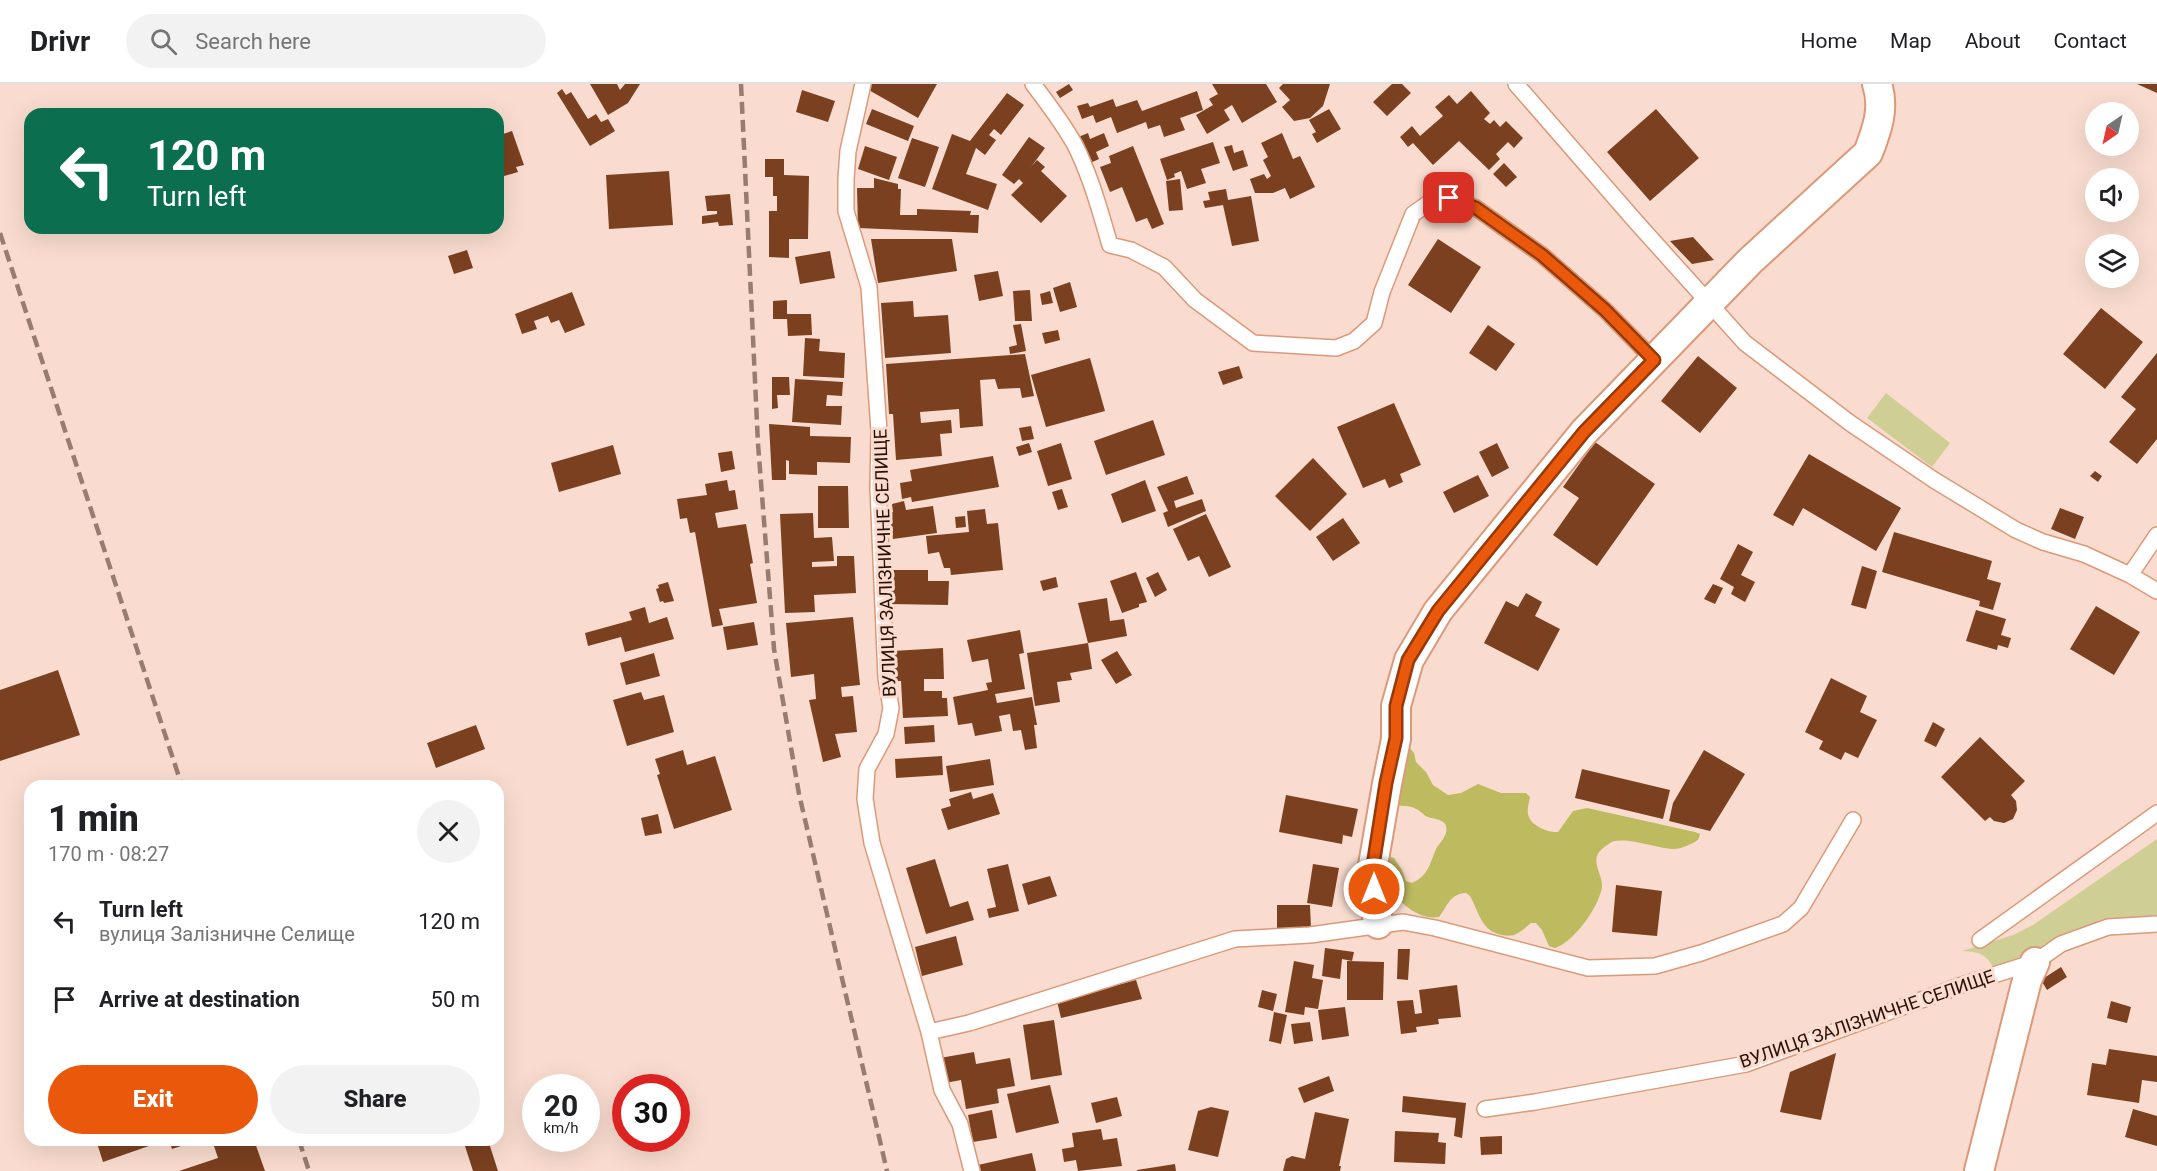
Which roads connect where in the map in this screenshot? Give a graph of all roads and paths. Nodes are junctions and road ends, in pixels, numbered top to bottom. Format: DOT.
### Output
graph roads {
  1 [pos="863,84"];
  2 [pos="1033,84"];
  3 [pos="1516,84"];
  4 [pos="1877,84"];
  5 [pos="1709,303"];
  6 [pos="1654,360"];
  7 [pos="2157,535"];
  8 [pos="2130,575"];
  9 [pos="2157,591"];
  10 [pos="2157,813"];
  11 [pos="1853,820"];
  12 [pos="1378,924"];
  13 [pos="2157,924"];
  14 [pos="1980,940"];
  15 [pos="2035,962"];
  16 [pos="929,1032"];
  17 [pos="1485,1109"];
  18 [pos="972,1171"];
  19 [pos="1978,1171"];
  1 -- 16 [label="lane, ВУЛИЦЯ ЗАЛІЗНИЧНЕ СЕЛИЩЕ"];
  2 -- 6 [label="lane"];
  3 -- 5 [label="lane"];
  4 -- 5 [label="street"];
  5 -- 6 [label="street"];
  5 -- 8 [label="lane"];
  6 -- 12 [label="street"];
  7 -- 8 [label="lane"];
  8 -- 9 [label="lane"];
  10 -- 14 [label="lane"];
  11 -- 12 [label="lane"];
  12 -- 16 [label="lane"];
  13 -- 15 [label="lane, ВУЛИЦЯ ЗАЛІЗНИЧНЕ СЕЛИЩЕ"];
  15 -- 17 [label="lane, ВУЛИЦЯ ЗАЛІЗНИЧНЕ СЕЛИЩЕ"];
  15 -- 19 [label="street"];
  16 -- 18 [label="lane, ВУЛИЦЯ ЗАЛІЗНИЧНЕ СЕЛИЩЕ"];
}
